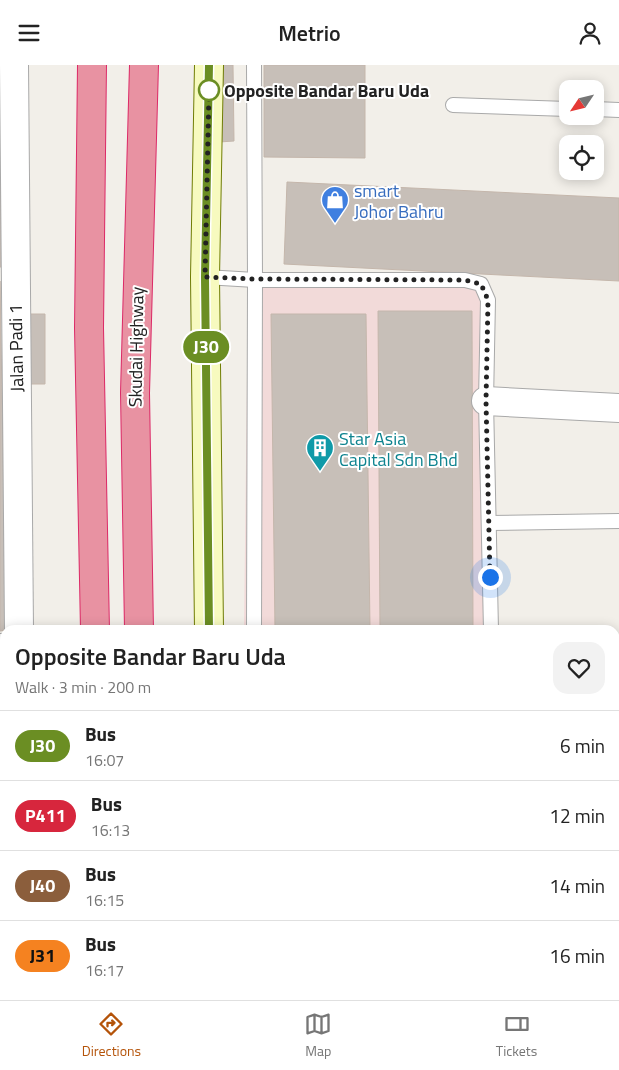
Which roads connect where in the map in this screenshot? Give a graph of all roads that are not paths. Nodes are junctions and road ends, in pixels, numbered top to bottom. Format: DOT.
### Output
graph roads {
  1 [pos="14,65"];
  2 [pos="92,65"];
  3 [pos="144,65"];
  4 [pos="209,65"];
  5 [pos="254,65"];
  6 [pos="453,105"];
  7 [pos="559,109"];
  8 [pos="604,109"];
  9 [pos="619,110"];
  10 [pos="8,273"];
  11 [pos="205,277"];
  12 [pos="255,279"];
  13 [pos="486,401"];
  14 [pos="619,408"];
  15 [pos="619,521"];
  16 [pos="489,523"];
  17 [pos="19,625"];
  18 [pos="95,625"];
  19 [pos="138,625"];
  20 [pos="209,625"];
  21 [pos="254,625"];
  22 [pos="492,625"];
  1 -- 10 [label="street, Jalan Padi 1"];
  2 -- 18 [label="highway"];
  3 -- 19 [label="highway, Skudai Highway"];
  4 -- 11 [label="street"];
  5 -- 12 [label="lane"];
  6 -- 7 [label="lane"];
  8 -- 9 [label="lane"];
  10 -- 17 [label="street, Jalan Padi 1"];
  11 -- 12 [label="lane"];
  11 -- 20 [label="street"];
  12 -- 13 [label="lane"];
  12 -- 21 [label="lane"];
  13 -- 14 [label="street"];
  13 -- 16 [label="lane"];
  15 -- 16 [label="lane"];
  16 -- 22 [label="lane"];
}
